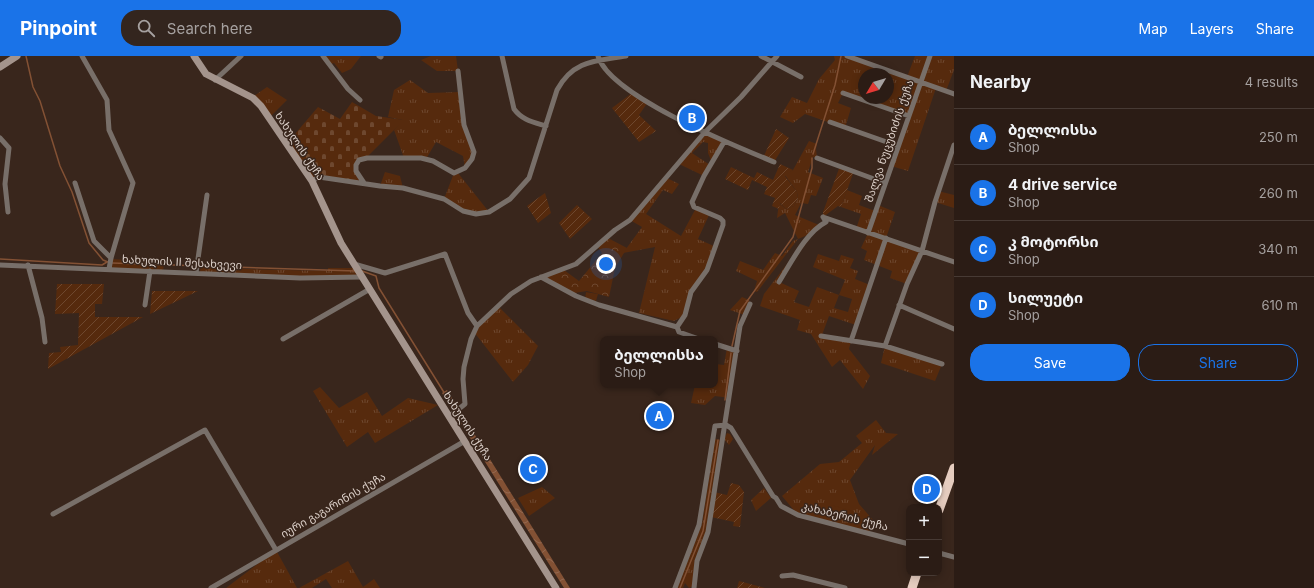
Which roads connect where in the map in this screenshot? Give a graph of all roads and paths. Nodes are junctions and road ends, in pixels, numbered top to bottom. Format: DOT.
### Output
graph roads {
  1 [pos="17,56"];
  2 [pos="82,56"];
  3 [pos="194,56"];
  4 [pos="241,56"];
  5 [pos="322,56"];
  6 [pos="502,56"];
  7 [pos="626,56"];
  8 [pos="761,56"];
  9 [pos="777,56"];
  10 [pos="847,56"];
  11 [pos="930,56"];
  12 [pos="599,58"];
  13 [pos="772,62"];
  14 [pos="0,67"];
  15 [pos="458,71"];
  16 [pos="801,77"];
  17 [pos="215,80"];
  18 [pos="921,82"];
  19 [pos="843,93"];
  20 [pos="954,94"];
  21 [pos="360,100"];
  22 [pos="909,116"];
  23 [pos="830,122"];
  24 [pos="546,126"];
  25 [pos="704,133"];
  26 [pos="0,138"];
  27 [pos="724,142"];
  28 [pos="954,145"];
  29 [pos="898,146"];
  30 [pos="817,158"];
  31 [pos="774,162"];
  32 [pos="312,181"];
  33 [pos="75,183"];
  34 [pos="885,183"];
  35 [pos="364,184"];
  36 [pos="207,195"];
  37 [pos="8,212"];
  38 [pos="868,233"];
  39 [pos="886,238"];
  40 [pos="922,251"];
  41 [pos="111,259"];
  42 [pos="954,262"];
  43 [pos="0,265"];
  44 [pos="28,265"];
  45 [pos="355,266"];
  46 [pos="196,268"];
  47 [pos="109,269"];
  48 [pos="150,271"];
  49 [pos="362,276"];
  50 [pos="541,277"];
  51 [pos="779,282"];
  52 [pos="370,289"];
  53 [pos="750,304"];
  54 [pos="145,305"];
  55 [pos="899,305"];
  56 [pos="477,326"];
  57 [pos="677,327"];
  58 [pos="954,328"];
  59 [pos="690,336"];
  60 [pos="822,336"];
  61 [pos="283,339"];
  62 [pos="851,341"];
  63 [pos="45,342"];
  64 [pos="718,345"];
  65 [pos="885,346"];
  66 [pos="737,351"];
  67 [pos="942,364"];
  68 [pos="450,416"];
  69 [pos="726,425"];
  70 [pos="465,441"];
  71 [pos="954,468"];
  72 [pos="941,504"];
  73 [pos="53,514"];
  74 [pos="906,543"];
  75 [pos="276,550"];
  76 [pos="942,554"];
  77 [pos="954,557"];
  78 [pos="782,576"];
  79 [pos="916,576"];
  80 [pos="211,588"];
  81 [pos="556,588"];
  82 [pos="675,588"];
  83 [pos="694,588"];
  84 [pos="845,588"];
  85 [pos="912,588"];
  1 -- 14 [label="street"];
  2 -- 41 [label="street"];
  3 -- 17 [label="street"];
  4 -- 17 [label="street"];
  5 -- 21 [label="street"];
  6 -- 24 [label="street"];
  7 -- 12 [label="street"];
  8 -- 13 [label="street"];
  9 -- 13 [label="street"];
  10 -- 18 [label="street"];
  11 -- 18 [label="street, შალვა ნუცუბიძის ქუჩა"];
  12 -- 24 [label="street"];
  12 -- 25 [label="street"];
  13 -- 16 [label="street"];
  13 -- 25 [label="street"];
  15 -- 35 [label="street"];
  17 -- 32 [label="street, ხახულის ქუჩა"];
  18 -- 20 [label="street"];
  18 -- 22 [label="street, შალვა ნუცუბიძის ქუჩა"];
  19 -- 22 [label="street"];
  22 -- 29 [label="street, შალვა ნუცუბიძის ქუჩა"];
  23 -- 29 [label="street"];
  24 -- 35 [label="street"];
  25 -- 27 [label="street"];
  25 -- 50 [label="street"];
  26 -- 37 [label="street"];
  27 -- 31 [label="street"];
  27 -- 57 [label="street"];
  28 -- 40 [label="street"];
  29 -- 34 [label="street, შალვა ნუცუბიძის ქუჩა"];
  30 -- 34 [label="street"];
  32 -- 35 [label="street"];
  32 -- 45 [label="street, ხახულის ქუჩა"];
  33 -- 41 [label="street"];
  34 -- 38 [label="street, შალვა ნუცუბიძის ქუჩა"];
  36 -- 46 [label="street"];
  38 -- 39 [label="street"];
  38 -- 51 [label="street"];
  39 -- 40 [label="street"];
  39 -- 62 [label="street"];
  40 -- 42 [label="street"];
  40 -- 55 [label="street"];
  41 -- 47 [label="street"];
  43 -- 44 [label="street, ხახულის II შესახვევი"];
  44 -- 47 [label="street, ხახულის II შესახვევი"];
  44 -- 63 [label="street"];
  45 -- 49 [label="street, ხახულის ქუჩა"];
  45 -- 56 [label="street"];
  46 -- 48 [label="street, ხახულის II შესახვევი"];
  46 -- 49 [label="street, ხახულის II შესახვევი"];
  47 -- 48 [label="street, ხახულის II შესახვევი"];
  48 -- 54 [label="street"];
  49 -- 52 [label="street, ხახულის ქუჩა"];
  50 -- 56 [label="street"];
  50 -- 57 [label="street"];
  52 -- 61 [label="street"];
  52 -- 68 [label="street, ხახულის ქუჩა"];
  53 -- 66 [label="street"];
  55 -- 58 [label="street"];
  55 -- 65 [label="street"];
  56 -- 68 [label="street"];
  57 -- 59 [label="street"];
  60 -- 62 [label="street"];
  62 -- 65 [label="street"];
  64 -- 66 [label="street"];
  65 -- 67 [label="street"];
  66 -- 69 [label="street"];
  68 -- 70 [label="street, ხახულის ქუჩა"];
  69 -- 74 [label="street, კახაბერის ქუჩა"];
  69 -- 82 [label="street"];
  69 -- 83 [label="street"];
  70 -- 75 [label="street, იური გაგარინის ქუჩა"];
  70 -- 81 [label="street, ხახულის ქუჩა"];
  71 -- 72 [label="highway"];
  73 -- 75 [label="street"];
  75 -- 80 [label="street, იური გაგარინის ქუჩა"];
  76 -- 77 [label="street"];
  78 -- 84 [label="street"];
  79 -- 85 [label="highway"];
}
